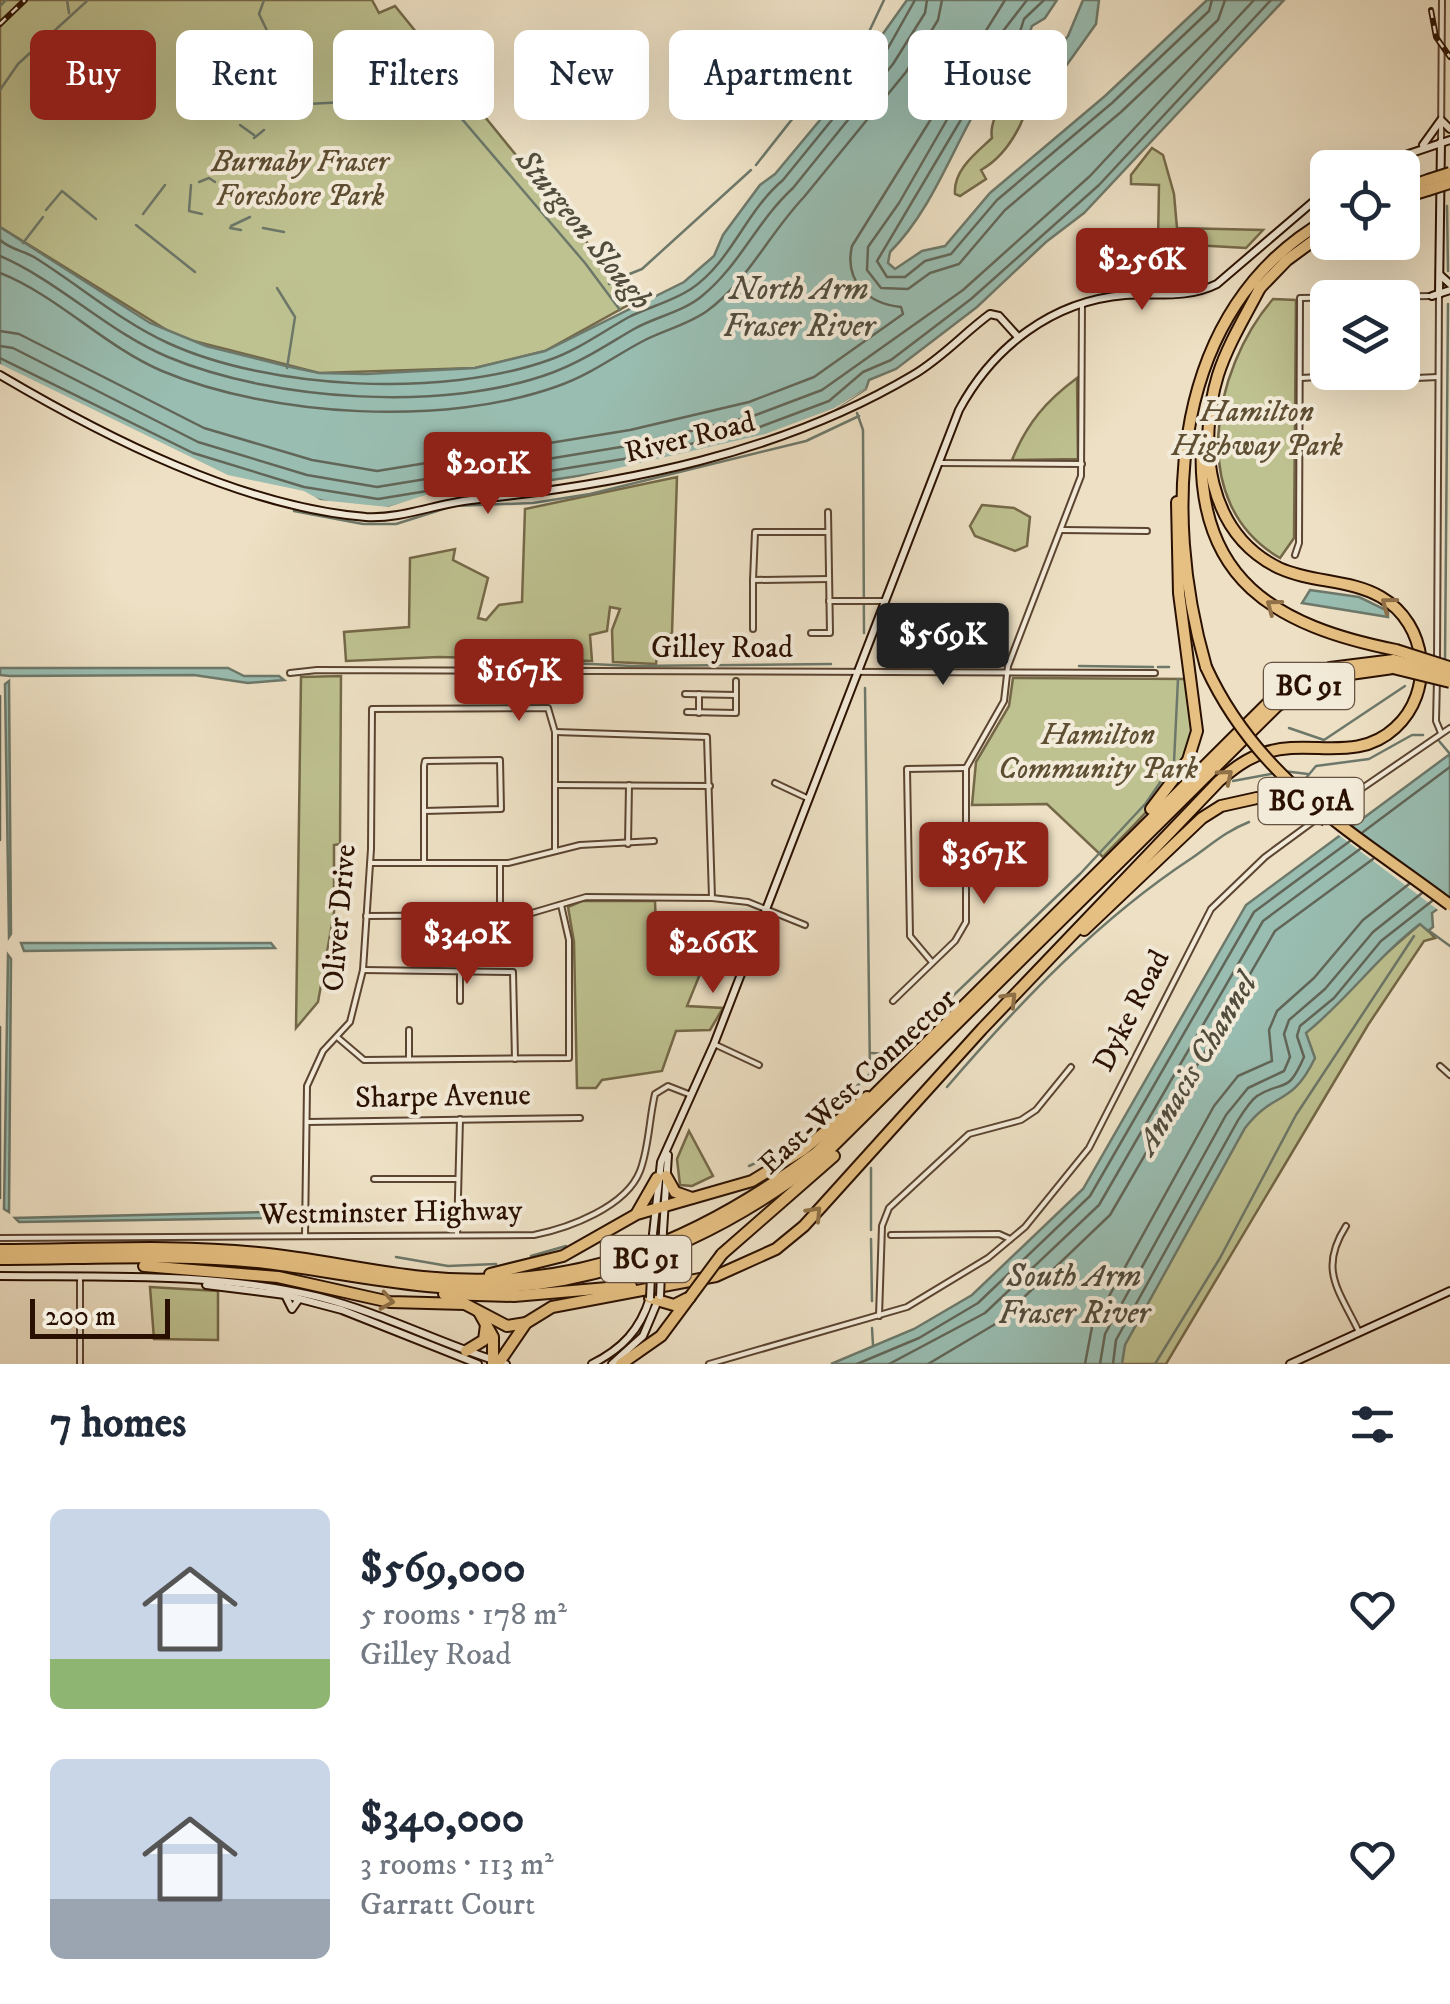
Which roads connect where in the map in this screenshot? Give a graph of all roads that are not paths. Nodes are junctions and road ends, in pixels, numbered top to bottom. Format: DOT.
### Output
graph roads {
  1 [pos="1442,0"];
  2 [pos="1442,18"];
  3 [pos="1450,18"];
  4 [pos="1441,120"];
  5 [pos="1450,129"];
  6 [pos="1450,140"];
  7 [pos="1440,142"];
  8 [pos="1421,148"];
  9 [pos="1416,150"];
  10 [pos="1450,173"];
  11 [pos="1450,183"];
  12 [pos="1428,185"];
  13 [pos="1420,186"];
  14 [pos="1420,189"];
  15 [pos="1310,202"];
  16 [pos="1310,232"];
  17 [pos="1310,245"];
  18 [pos="1439,274"];
  19 [pos="1261,286"];
  20 [pos="1450,286"];
  21 [pos="1435,295"];
  22 [pos="1082,304"];
  23 [pos="1018,337"];
  24 [pos="0,374"];
  25 [pos="1300,378"];
  26 [pos="1310,378"];
  27 [pos="1420,378"];
  28 [pos="1438,378"];
  29 [pos="1186,442"];
  30 [pos="938,463"];
  31 [pos="1082,464"];
  32 [pos="828,512"];
  33 [pos="1060,530"];
  34 [pos="828,532"];
  35 [pos="1147,532"];
  36 [pos="1295,555"];
  37 [pos="828,579"];
  38 [pos="753,580"];
  39 [pos="830,601"];
  40 [pos="886,602"];
  41 [pos="754,629"];
  42 [pos="812,634"];
  43 [pos="1394,659"];
  44 [pos="859,671"];
  45 [pos="1450,671"];
  46 [pos="1007,672"];
  47 [pos="290,673"];
  48 [pos="1154,673"];
  49 [pos="736,681"];
  50 [pos="1450,682"];
  51 [pos="685,694"];
  52 [pos="698,694"];
  53 [pos="736,695"];
  54 [pos="687,712"];
  55 [pos="698,713"];
  56 [pos="1450,728"];
  57 [pos="555,732"];
  58 [pos="1441,733"];
  59 [pos="966,768"];
  60 [pos="775,784"];
  61 [pos="555,785"];
  62 [pos="629,786"];
  63 [pos="710,786"];
  64 [pos="809,798"];
  65 [pos="424,811"];
  66 [pos="654,841"];
  67 [pos="628,844"];
  68 [pos="556,851"];
  69 [pos="424,862"];
  70 [pos="370,863"];
  71 [pos="500,863"];
  72 [pos="1081,888"];
  73 [pos="712,898"];
  74 [pos="561,903"];
  75 [pos="1450,905"];
  76 [pos="766,910"];
  77 [pos="1450,913"];
  78 [pos="366,916"];
  79 [pos="500,916"];
  80 [pos="805,925"];
  81 [pos="933,962"];
  82 [pos="363,970"];
  83 [pos="460,970"];
  84 [pos="1038,970"];
  85 [pos="460,1001"];
  86 [pos="894,1001"];
  87 [pos="409,1030"];
  88 [pos="337,1037"];
  89 [pos="714,1044"];
  90 [pos="516,1059"];
  91 [pos="409,1060"];
  92 [pos="760,1064"];
  93 [pos="1440,1066"];
  94 [pos="1071,1067"];
  95 [pos="1450,1075"];
  96 [pos="884,1086"];
  97 [pos="692,1096"];
  98 [pos="870,1114"];
  99 [pos="580,1118"];
  100 [pos="460,1120"];
  101 [pos="307,1122"];
  102 [pos="662,1177"];
  103 [pos="374,1179"];
  104 [pos="458,1179"];
  105 [pos="693,1198"];
  106 [pos="659,1207"];
  107 [pos="636,1214"];
  108 [pos="1346,1226"];
  109 [pos="891,1234"];
  110 [pos="305,1236"];
  111 [pos="458,1236"];
  112 [pos="0,1238"];
  113 [pos="1010,1240"];
  114 [pos="0,1250"];
  115 [pos="0,1259"];
  116 [pos="83,1259"];
  117 [pos="736,1268"];
  118 [pos="0,1276"];
  119 [pos="80,1277"];
  120 [pos="457,1280"];
  121 [pos="196,1282"];
  122 [pos="379,1282"];
  123 [pos="1450,1291"];
  124 [pos="690,1297"];
  125 [pos="656,1298"];
  126 [pos="465,1304"];
  127 [pos="879,1316"];
  128 [pos="486,1319"];
  129 [pos="526,1323"];
  130 [pos="1360,1332"];
  131 [pos="466,1351"];
  132 [pos="498,1363"];
  133 [pos="80,1364"];
  134 [pos="478,1364"];
  135 [pos="592,1364"];
  136 [pos="612,1364"];
  137 [pos="621,1364"];
  138 [pos="708,1364"];
  139 [pos="1290,1364"];
  1 -- 2 [label="street"];
  2 -- 3 [label="street"];
  2 -- 4 [label="street"];
  4 -- 5 [label="main road"];
  4 -- 7 [label="street"];
  4 -- 8 [label="main road"];
  6 -- 7 [label="main road"];
  7 -- 8 [label="main road"];
  7 -- 18 [label="main road"];
  8 -- 9 [label="main road"];
  10 -- 12 [label="highway, bridge"];
  11 -- 12 [label="highway, bridge"];
  12 -- 13 [label="highway"];
  12 -- 14 [label="highway"];
  15 -- 22 [label="main road"];
  16 -- 29 [label="highway, BC 91A"];
  17 -- 19 [label="highway"];
  18 -- 20 [label="main road"];
  18 -- 21 [label="main road"];
  43 -- 19 [label="highway, one-way"];
  84 -- 19 [label="highway, one-way"];
  20 -- 21 [label="main road"];
  21 -- 25 [label="street"];
  21 -- 28 [label="street"];
  22 -- 23 [label="main road"];
  22 -- 31 [label="street"];
  23 -- 24 [label="main road, River Road"];
  23 -- 30 [label="main road"];
  25 -- 26 [label="street"];
  25 -- 36 [label="street"];
  27 -- 28 [label="street"];
  28 -- 58 [label="street"];
  29 -- 72 [label="highway"];
  29 -- 75 [label="highway, BC 91A, bridge"];
  30 -- 31 [label="street"];
  30 -- 40 [label="main road"];
  31 -- 33 [label="street"];
  32 -- 34 [label="street"];
  33 -- 35 [label="street"];
  33 -- 46 [label="street"];
  34 -- 37 [label="street"];
  34 -- 38 [label="street"];
  37 -- 38 [label="street"];
  37 -- 39 [label="street"];
  38 -- 41 [label="street"];
  39 -- 40 [label="street"];
  39 -- 42 [label="street"];
  40 -- 44 [label="main road"];
  43 -- 45 [label="highway, bridge"];
  43 -- 50 [label="highway, BC 91, bridge"];
  43 -- 72 [label="highway, BC 91"];
  43 -- 98 [label="highway, East-West Connector / BC 91"];
  44 -- 46 [label="street, Gilley Road"];
  44 -- 47 [label="street, Gilley Road"];
  44 -- 64 [label="main road"];
  46 -- 48 [label="street, Gilley Road"];
  46 -- 59 [label="street"];
  49 -- 53 [label="street"];
  51 -- 52 [label="street"];
  52 -- 53 [label="street"];
  52 -- 55 [label="street"];
  53 -- 55 [label="street"];
  54 -- 55 [label="street"];
  56 -- 58 [label="street, Dyke Road"];
  57 -- 61 [label="street"];
  57 -- 63 [label="street"];
  57 -- 70 [label="street, Oliver Drive"];
  58 -- 113 [label="street, Dyke Road"];
  59 -- 81 [label="street"];
  59 -- 81 [label="street"];
  60 -- 64 [label="street"];
  61 -- 62 [label="street"];
  61 -- 68 [label="street"];
  62 -- 63 [label="street"];
  62 -- 67 [label="street"];
  63 -- 73 [label="street"];
  64 -- 76 [label="main road"];
  65 -- 65 [label="street"];
  65 -- 69 [label="street"];
  66 -- 67 [label="street"];
  67 -- 68 [label="street"];
  68 -- 71 [label="street"];
  69 -- 70 [label="street"];
  69 -- 71 [label="street"];
  70 -- 78 [label="street, Oliver Drive"];
  71 -- 79 [label="street"];
  72 -- 96 [label="highway, East-West Connector / BC 91"];
  73 -- 74 [label="street"];
  73 -- 76 [label="street"];
  74 -- 79 [label="street"];
  74 -- 90 [label="street"];
  76 -- 80 [label="street"];
  76 -- 89 [label="main road"];
  77 -- 84 [label="highway, bridge"];
  78 -- 79 [label="street"];
  78 -- 82 [label="street, Oliver Drive"];
  81 -- 86 [label="street"];
  82 -- 83 [label="street"];
  82 -- 88 [label="street, Oliver Drive"];
  83 -- 85 [label="street"];
  83 -- 90 [label="street"];
  117 -- 84 [label="highway, one-way"];
  87 -- 91 [label="street"];
  88 -- 91 [label="street"];
  88 -- 101 [label="street, Oliver Drive"];
  89 -- 92 [label="street"];
  89 -- 97 [label="main road"];
  90 -- 91 [label="street"];
  93 -- 95 [label="street"];
  94 -- 127 [label="street"];
  96 -- 105 [label="highway"];
  96 -- 120 [label="highway, East-West Connector / BC 91"];
  97 -- 102 [label="main road"];
  97 -- 111 [label="street, Westminster Highway"];
  98 -- 122 [label="highway, East-West Connector / BC 91"];
  98 -- 124 [label="highway, bridge"];
  99 -- 100 [label="street, Sharpe Avenue"];
  100 -- 101 [label="street, Sharpe Avenue"];
  100 -- 104 [label="street"];
  101 -- 110 [label="street, Oliver Drive"];
  102 -- 105 [label="highway"];
  102 -- 106 [label="main road"];
  102 -- 107 [label="highway"];
  103 -- 104 [label="street"];
  104 -- 111 [label="street"];
  105 -- 106 [label="highway"];
  106 -- 107 [label="highway"];
  106 -- 125 [label="main road, bridge"];
  106 -- 125 [label="main road, bridge"];
  107 -- 120 [label="highway"];
  108 -- 130 [label="street"];
  109 -- 113 [label="street"];
  110 -- 111 [label="street, Westminster Highway"];
  110 -- 112 [label="street, Westminster Highway"];
  113 -- 127 [label="street, Dyke Road"];
  114 -- 120 [label="highway, East-West Connector / BC 91"];
  115 -- 116 [label="highway, East-West Connector / BC 91"];
  116 -- 122 [label="highway, East-West Connector / BC 91"];
  116 -- 126 [label="highway, one-way"];
  117 -- 122 [label="highway"];
  117 -- 129 [label="highway"];
  118 -- 119 [label="main road"];
  119 -- 121 [label="main road"];
  119 -- 133 [label="street"];
  121 -- 131 [label="main road"];
  121 -- 134 [label="main road"];
  123 -- 130 [label="main road"];
  124 -- 125 [label="highway"];
  124 -- 137 [label="highway"];
  125 -- 135 [label="main road"];
  125 -- 136 [label="main road"];
  126 -- 128 [label="highway"];
  126 -- 129 [label="highway"];
  127 -- 138 [label="street, Dyke Road"];
  128 -- 131 [label="highway"];
  128 -- 132 [label="highway"];
  129 -- 132 [label="highway"];
  130 -- 139 [label="main road"];
  131 -- 132 [label="main road"];
}
